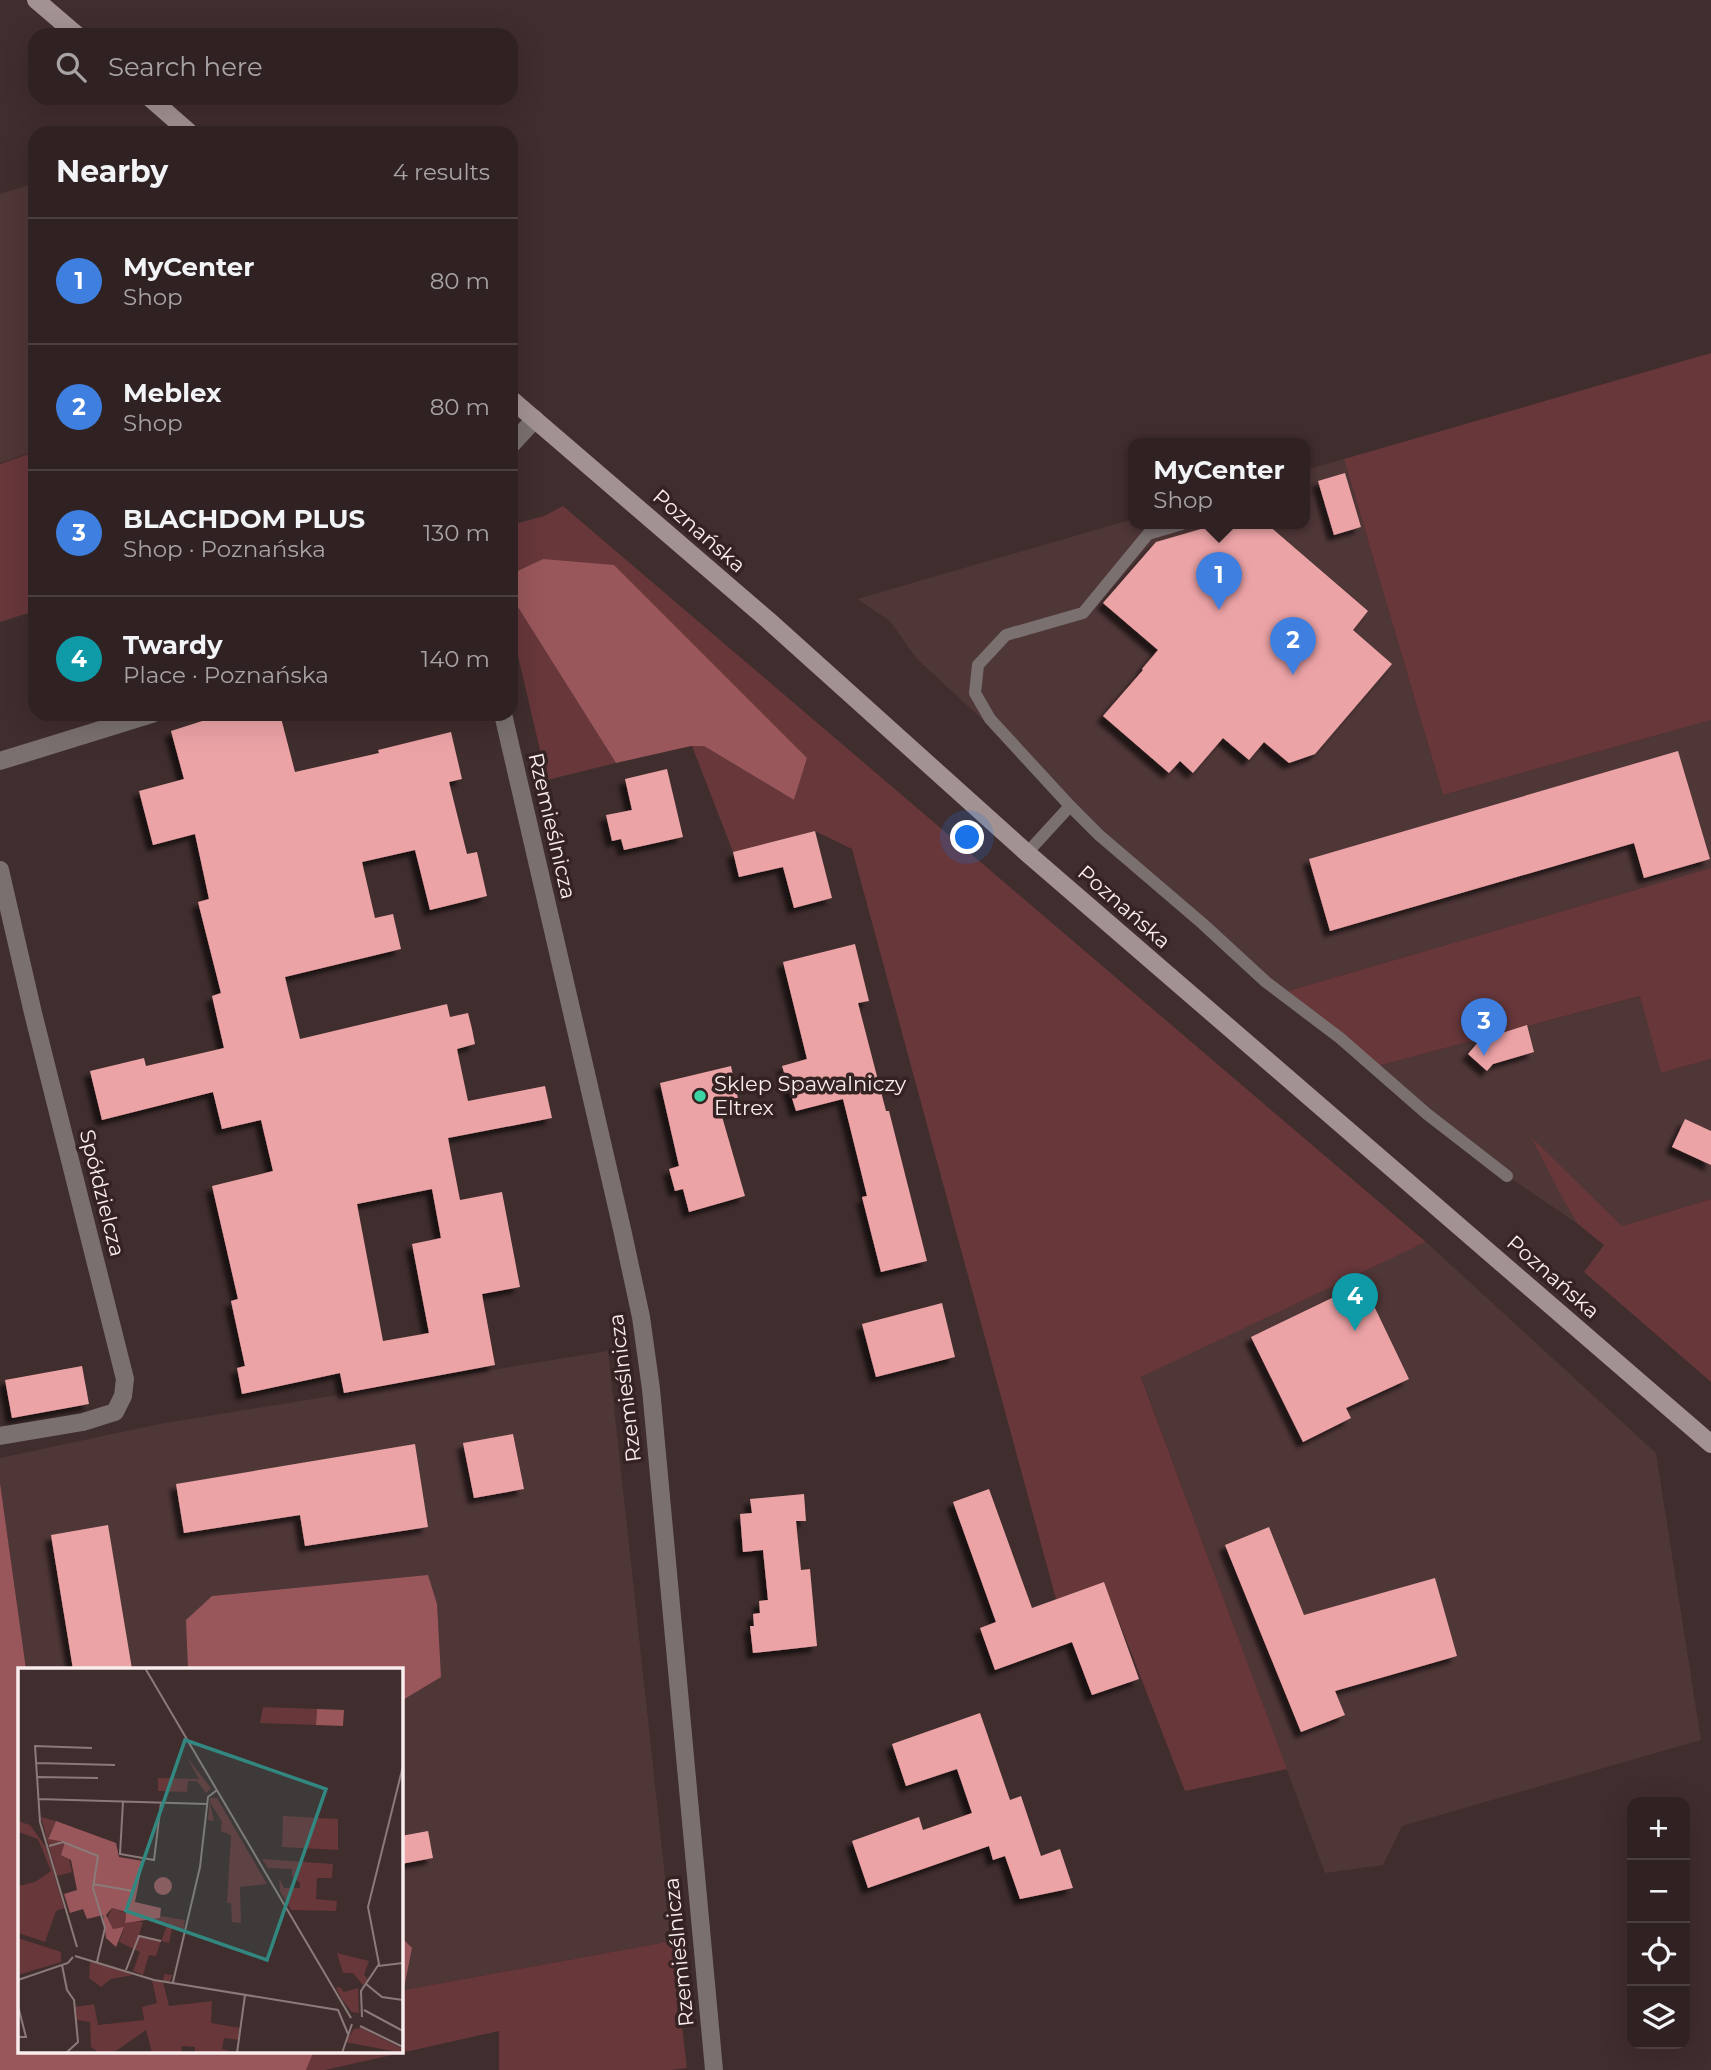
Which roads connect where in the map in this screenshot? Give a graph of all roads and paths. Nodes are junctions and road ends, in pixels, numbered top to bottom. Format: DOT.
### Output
graph roads {
  1 [pos="36,0"];
  2 [pos="69,28"];
  3 [pos="158,105"];
  4 [pos="182,126"];
  5 [pos="518,405"];
  6 [pos="534,419"];
  7 [pos="518,437"];
  8 [pos="1165,529"];
  9 [pos="129,721"];
  10 [pos="505,721"];
  11 [pos="0,761"];
  12 [pos="1070,806"];
  13 [pos="1027,853"];
  14 [pos="0,870"];
  15 [pos="1507,1176"];
  16 [pos="0,1436"];
  17 [pos="1711,1444"];
  18 [pos="714,2070"];
  1 -- 2 [label="main road"];
  3 -- 4 [label="main road"];
  5 -- 6 [label="main road, Poznańska"];
  6 -- 7 [label="street"];
  6 -- 13 [label="main road, Poznańska"];
  8 -- 12 [label="lane"];
  9 -- 11 [label="street"];
  10 -- 18 [label="street, Rzemieślnicza"];
  12 -- 13 [label="lane"];
  12 -- 15 [label="lane"];
  13 -- 17 [label="main road, Poznańska"];
  14 -- 16 [label="street, Spółdzielcza"];
}
